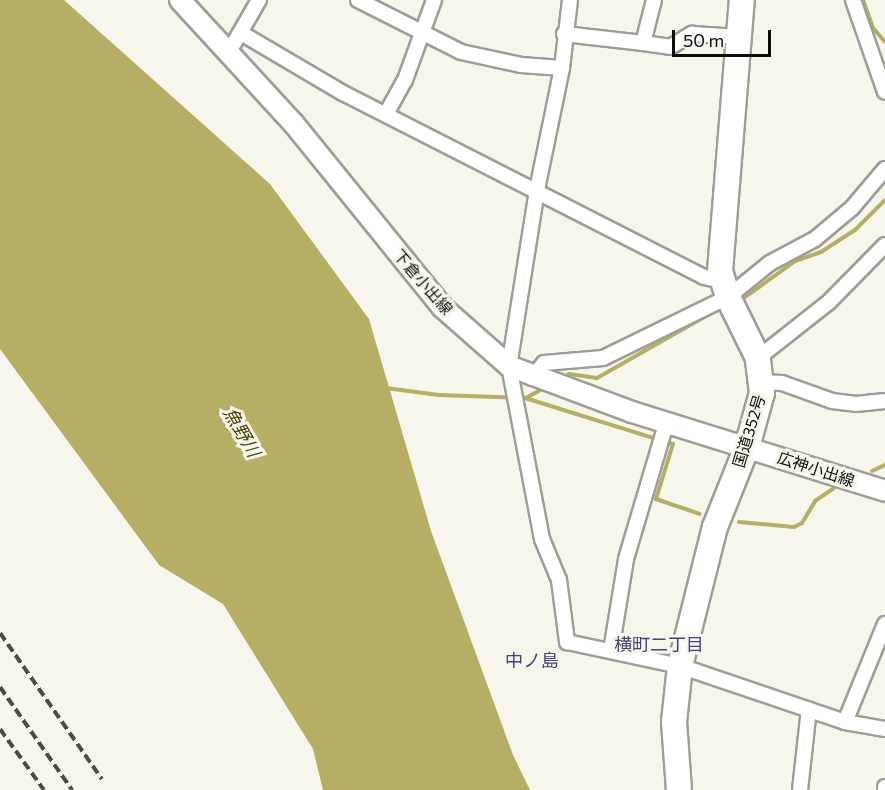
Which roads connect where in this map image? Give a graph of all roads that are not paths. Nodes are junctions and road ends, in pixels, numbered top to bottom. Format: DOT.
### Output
graph roads {
  1 [pos="180,0"];
  2 [pos="259,0"];
  3 [pos="358,0"];
  4 [pos="434,0"];
  5 [pos="570,0"];
  6 [pos="654,0"];
  7 [pos="742,0"];
  8 [pos="853,0"];
  9 [pos="241,33"];
  10 [pos="423,34"];
  11 [pos="564,34"];
  12 [pos="739,37"];
  13 [pos="643,43"];
  14 [pos="230,50"];
  15 [pos="562,68"];
  16 [pos="885,92"];
  17 [pos="386,114"];
  18 [pos="885,169"];
  19 [pos="537,190"];
  20 [pos="885,245"];
  21 [pos="725,289"];
  22 [pos="758,358"];
  23 [pos="509,366"];
  24 [pos="531,378"];
  25 [pos="762,382"];
  26 [pos="885,401"];
  27 [pos="665,433"];
  28 [pos="747,447"];
  29 [pos="885,491"];
  30 [pos="885,624"];
  31 [pos="611,651"];
  32 [pos="680,666"];
  33 [pos="809,709"];
  34 [pos="845,722"];
  35 [pos="885,729"];
  36 [pos="679,790"];
  37 [pos="800,790"];
  1 -- 14 [label="main road, 下倉小出線"];
  2 -- 9 [label="street"];
  3 -- 10 [label="street"];
  4 -- 10 [label="street"];
  5 -- 11 [label="street"];
  6 -- 13 [label="street"];
  7 -- 12 [label="highway"];
  8 -- 16 [label="street"];
  9 -- 14 [label="street"];
  9 -- 17 [label="street"];
  10 -- 15 [label="street"];
  10 -- 17 [label="street"];
  11 -- 13 [label="street"];
  11 -- 15 [label="street"];
  12 -- 13 [label="street"];
  12 -- 21 [label="highway"];
  14 -- 23 [label="main road, 下倉小出線"];
  15 -- 19 [label="street"];
  17 -- 19 [label="street"];
  18 -- 21 [label="street"];
  19 -- 21 [label="street"];
  19 -- 23 [label="street"];
  20 -- 22 [label="street"];
  21 -- 22 [label="highway, 国道352号"];
  21 -- 24 [label="street"];
  22 -- 25 [label="highway, 国道352号"];
  23 -- 24 [label="main road, 下倉小出線"];
  23 -- 31 [label="street"];
  24 -- 27 [label="main road, 下倉小出線"];
  25 -- 26 [label="street"];
  25 -- 28 [label="highway, 国道352号"];
  27 -- 28 [label="main road, 下倉小出線"];
  27 -- 31 [label="street"];
  28 -- 29 [label="main road, 広神小出線"];
  28 -- 32 [label="highway, 国道352号"];
  30 -- 34 [label="street"];
  31 -- 32 [label="street"];
  32 -- 33 [label="street"];
  32 -- 36 [label="highway, 国道352号"];
  33 -- 34 [label="street"];
  33 -- 37 [label="street"];
  34 -- 35 [label="street"];
}
